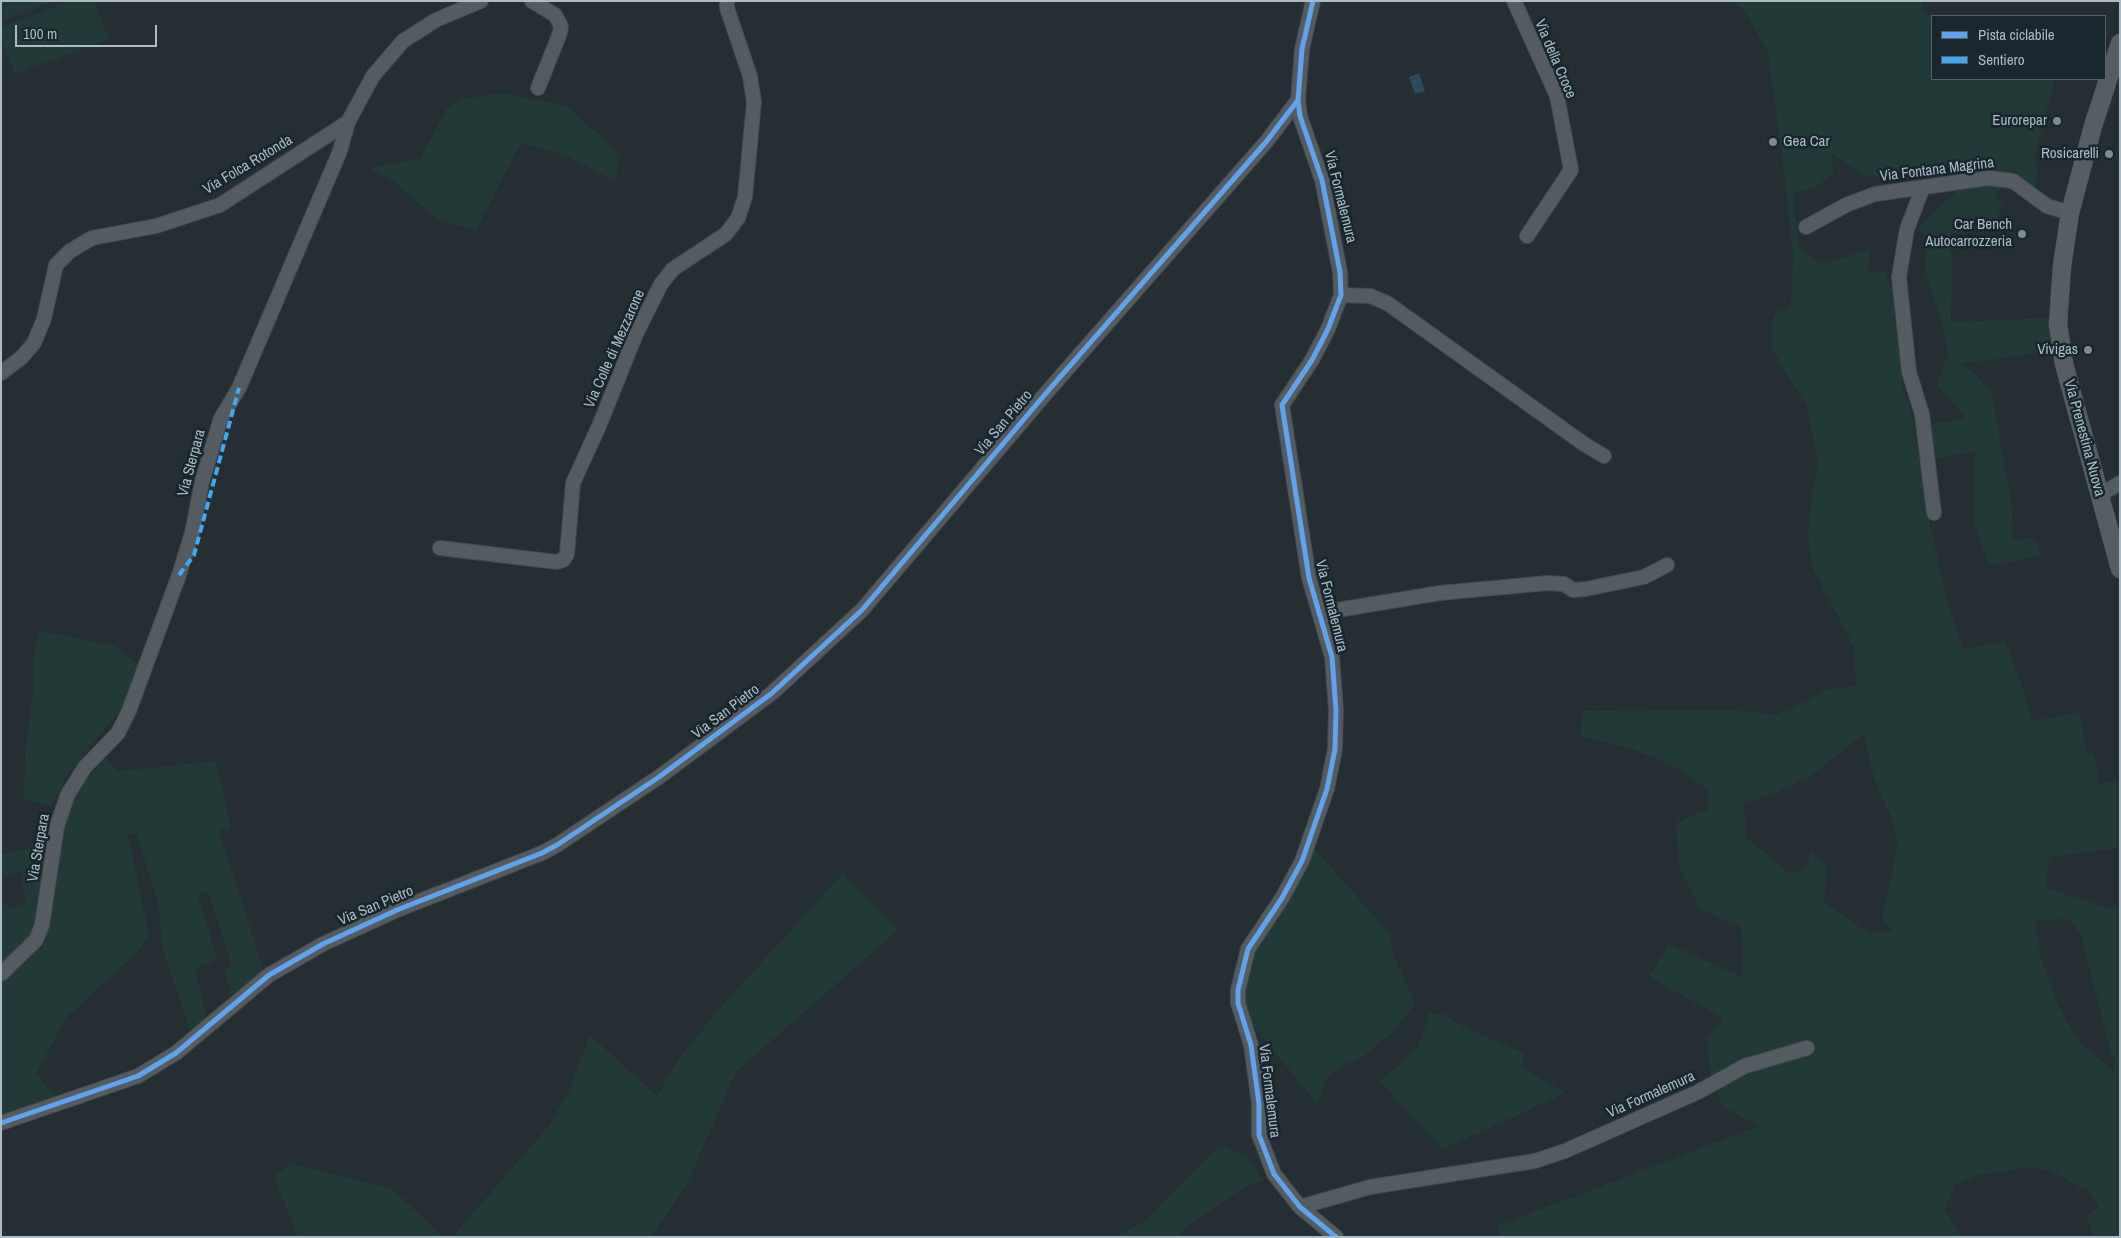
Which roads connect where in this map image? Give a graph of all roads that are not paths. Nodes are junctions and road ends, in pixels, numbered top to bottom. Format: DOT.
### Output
graph roads {
  1 [pos="481,1"];
  2 [pos="532,1"];
  3 [pos="727,1"];
  4 [pos="1313,1"];
  5 [pos="1514,1"];
  6 [pos="2120,43"];
  7 [pos="538,88"];
  8 [pos="1298,100"];
  9 [pos="348,122"];
  10 [pos="1923,187"];
  11 [pos="2070,213"];
  12 [pos="1806,227"];
  13 [pos="1527,236"];
  14 [pos="1341,295"];
  15 [pos="1,373"];
  16 [pos="1604,456"];
  17 [pos="2120,483"];
  18 [pos="2100,495"];
  19 [pos="1934,513"];
  20 [pos="440,548"];
  21 [pos="1667,565"];
  22 [pos="2120,569"];
  23 [pos="1319,613"];
  24 [pos="1,974"];
  25 [pos="1807,1048"];
  26 [pos="1,1123"];
  27 [pos="1300,1207"];
  28 [pos="1336,1237"];
  1 -- 9 [label="street, Via Sterpara"];
  2 -- 7 [label="street"];
  3 -- 20 [label="street, Via Colle di Mezzarone"];
  4 -- 8 [label="street"];
  5 -- 13 [label="street, Via della Croce"];
  6 -- 11 [label="main road, Via Prenestina Nuova"];
  8 -- 14 [label="street, Via Formalemura"];
  8 -- 26 [label="street, Via San Pietro"];
  9 -- 15 [label="street, Via Folca Rotonda"];
  9 -- 24 [label="street, Via Sterpara"];
  10 -- 11 [label="street, Via Fontana Magrina"];
  10 -- 12 [label="street, Via Fontana Magrina"];
  10 -- 19 [label="street"];
  11 -- 18 [label="main road, Via Prenestina Nuova"];
  14 -- 16 [label="street"];
  14 -- 23 [label="street, Via Formalemura"];
  17 -- 18 [label="street"];
  18 -- 22 [label="main road, Via Prenestina Nuova"];
  21 -- 23 [label="street"];
  23 -- 27 [label="street, Via Formalemura"];
  25 -- 27 [label="street, Via Formalemura"];
  27 -- 28 [label="street, Via Formalemura"];
}
